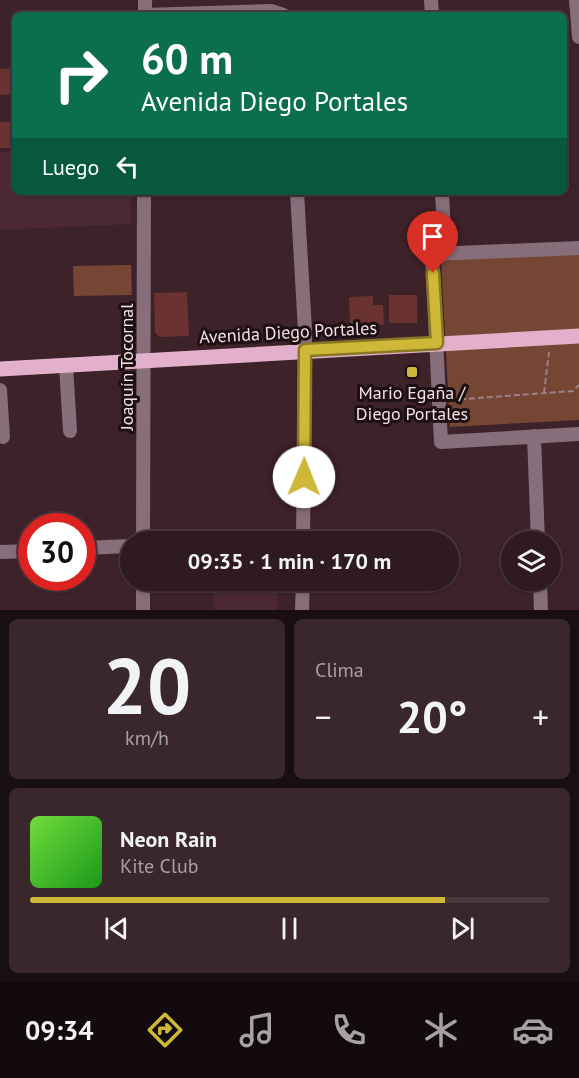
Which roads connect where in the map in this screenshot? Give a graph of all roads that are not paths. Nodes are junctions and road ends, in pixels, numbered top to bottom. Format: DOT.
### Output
graph roads {
  1 [pos="576,0"];
  2 [pos="240,12"];
  3 [pos="274,12"];
  4 [pos="579,37"];
  5 [pos="144,195"];
  6 [pos="297,195"];
  7 [pos="442,195"];
  8 [pos="579,248"];
  9 [pos="445,254"];
  10 [pos="579,336"];
  11 [pos="437,343"];
  12 [pos="305,350"];
  13 [pos="144,359"];
  14 [pos="66,364"];
  15 [pos="0,369"];
  16 [pos="0,390"];
  17 [pos="70,431"];
  18 [pos="579,434"];
  19 [pos="3,436"];
  20 [pos="534,436"];
  21 [pos="143,531"];
  22 [pos="303,531"];
  23 [pos="538,531"];
  24 [pos="120,546"];
  25 [pos="96,547"];
  26 [pos="18,551"];
  27 [pos="0,552"];
  28 [pos="143,591"];
  29 [pos="303,591"];
  30 [pos="540,591"];
  31 [pos="143,610"];
  32 [pos="302,610"];
  33 [pos="541,610"];
  1 -- 4 [label="street"];
  2 -- 3 [label="street"];
  5 -- 13 [label="street, Joaquín Tocornal"];
  6 -- 12 [label="street"];
  7 -- 9 [label="street"];
  8 -- 9 [label="street"];
  9 -- 11 [label="street"];
  10 -- 11 [label="main road, Avenida Diego Portales"];
  11 -- 12 [label="main road, Avenida Diego Portales"];
  11 -- 20 [label="street"];
  12 -- 13 [label="main road, Avenida Diego Portales"];
  12 -- 22 [label="street"];
  13 -- 14 [label="main road, Avenida Diego Portales"];
  13 -- 21 [label="street, Joaquín Tocornal"];
  14 -- 15 [label="main road, Avenida Diego Portales"];
  14 -- 17 [label="street"];
  16 -- 19 [label="street"];
  18 -- 20 [label="street"];
  20 -- 23 [label="street"];
  24 -- 25 [label="street"];
  26 -- 27 [label="street"];
  28 -- 31 [label="street"];
  29 -- 32 [label="street"];
  30 -- 33 [label="street"];
}
